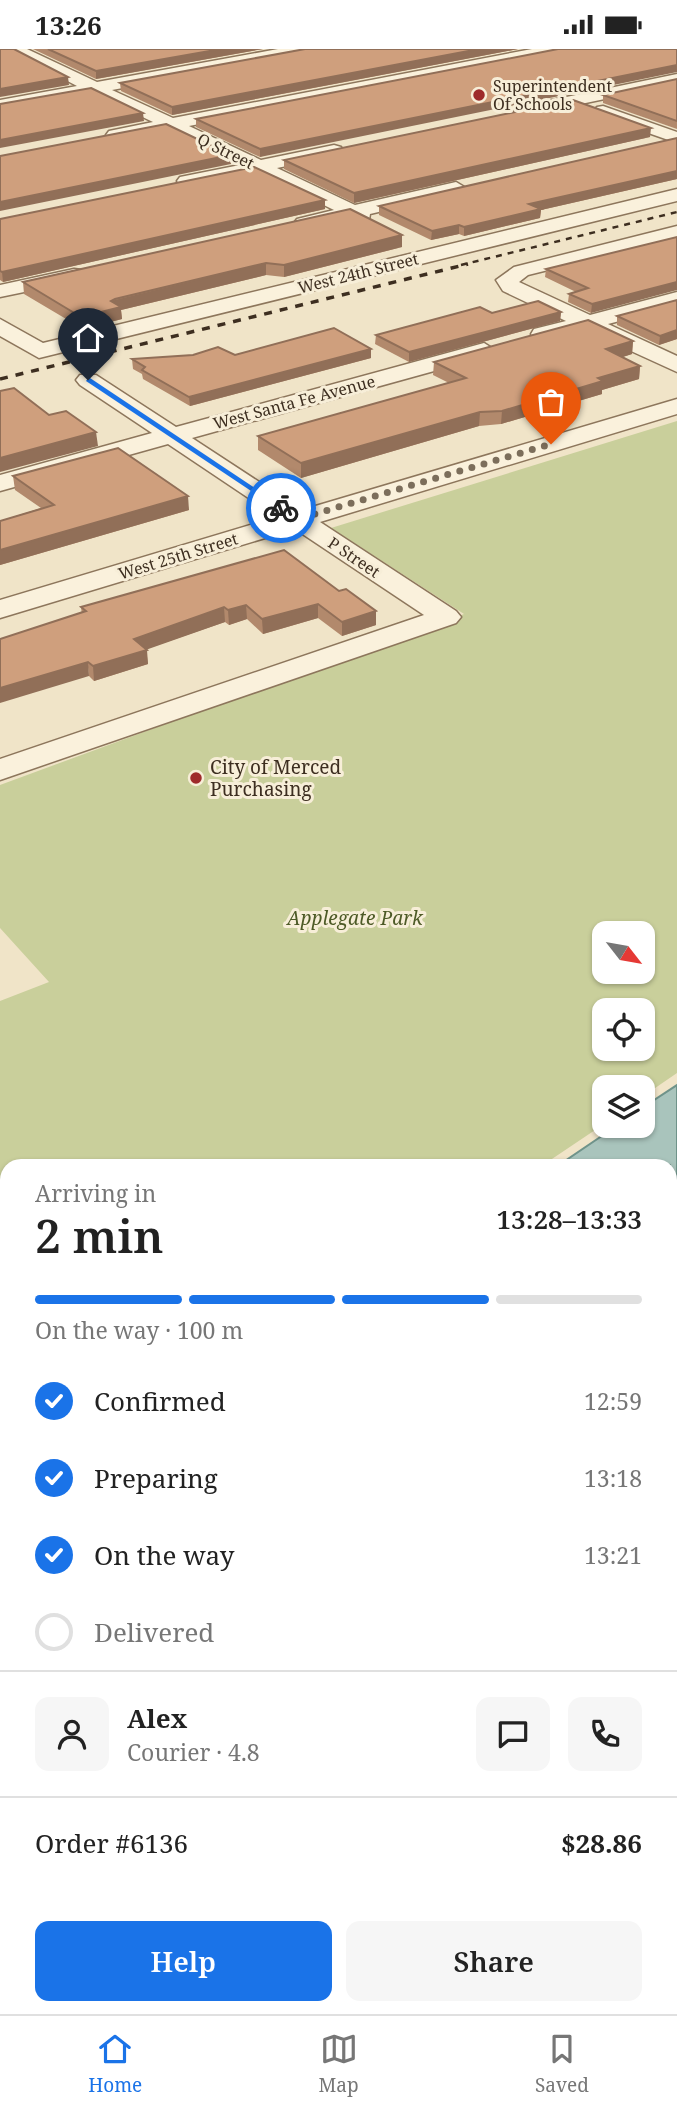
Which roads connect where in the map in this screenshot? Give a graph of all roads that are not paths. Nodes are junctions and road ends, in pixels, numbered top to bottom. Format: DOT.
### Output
graph roads {
  1 [pos="44,49"];
  2 [pos="305,49"];
  3 [pos="557,49"];
  4 [pos="18,51"];
  5 [pos="447,53"];
  6 [pos="0,56"];
  7 [pos="478,64"];
  8 [pos="514,78"];
  9 [pos="677,79"];
  10 [pos="93,87"];
  11 [pos="538,87"];
  12 [pos="574,100"];
  13 [pos="0,104"];
  14 [pos="508,114"];
  15 [pos="170,124"];
  16 [pos="677,138"];
  17 [pos="91,139"];
  18 [pos="350,147"];
  19 [pos="636,148"];
  20 [pos="258,166"];
  21 [pos="474,184"];
  22 [pos="163,186"];
  23 [pos="677,195"];
  24 [pos="353,212"];
  25 [pos="377,224"];
  26 [pos="285,227"];
  27 [pos="677,232"];
  28 [pos="414,242"];
  29 [pos="439,254"];
  30 [pos="95,270"];
  31 [pos="0,291"];
  32 [pos="677,299"];
  33 [pos="588,323"];
  34 [pos="0,326"];
  35 [pos="677,365"];
  36 [pos="88,380"];
  37 [pos="677,406"];
  38 [pos="172,435"];
  39 [pos="0,483"];
  40 [pos="298,519"];
  41 [pos="0,609"];
  42 [pos="0,770"];
  1 -- 4 [label="street"];
  2 -- 10 [label="street"];
  3 -- 7 [label="street"];
  4 -- 6 [label="street"];
  4 -- 10 [label="street, Q Street"];
  5 -- 7 [label="street"];
  7 -- 8 [label="street"];
  7 -- 15 [label="street"];
  9 -- 12 [label="street"];
  10 -- 13 [label="street"];
  10 -- 15 [label="street, Q Street"];
  11 -- 12 [label="street"];
  12 -- 14 [label="street"];
  12 -- 16 [label="street"];
  15 -- 17 [label="street"];
  15 -- 20 [label="street, Q Street"];
  16 -- 19 [label="street"];
  18 -- 20 [label="street"];
  20 -- 22 [label="street"];
  20 -- 24 [label="street, Q Street"];
  21 -- 24 [label="street"];
  23 -- 29 [label="street, West 24th Street"];
  24 -- 25 [label="street, Q Street"];
  24 -- 26 [label="street"];
  27 -- 33 [label="street"];
  28 -- 29 [label="street"];
  29 -- 34 [label="street, West 24th Street"];
  30 -- 31 [label="street"];
  32 -- 33 [label="street, West Santa Fe Avenue"];
  33 -- 35 [label="street"];
  33 -- 38 [label="street, West Santa Fe Avenue"];
  36 -- 38 [label="street, P Street"];
  37 -- 40 [label="street, West 25th Street"];
  38 -- 39 [label="street, West Santa Fe Avenue"];
  38 -- 40 [label="street, P Street"];
  40 -- 41 [label="street, West 25th Street"];
  40 -- 42 [label="street, P Street"];
}
